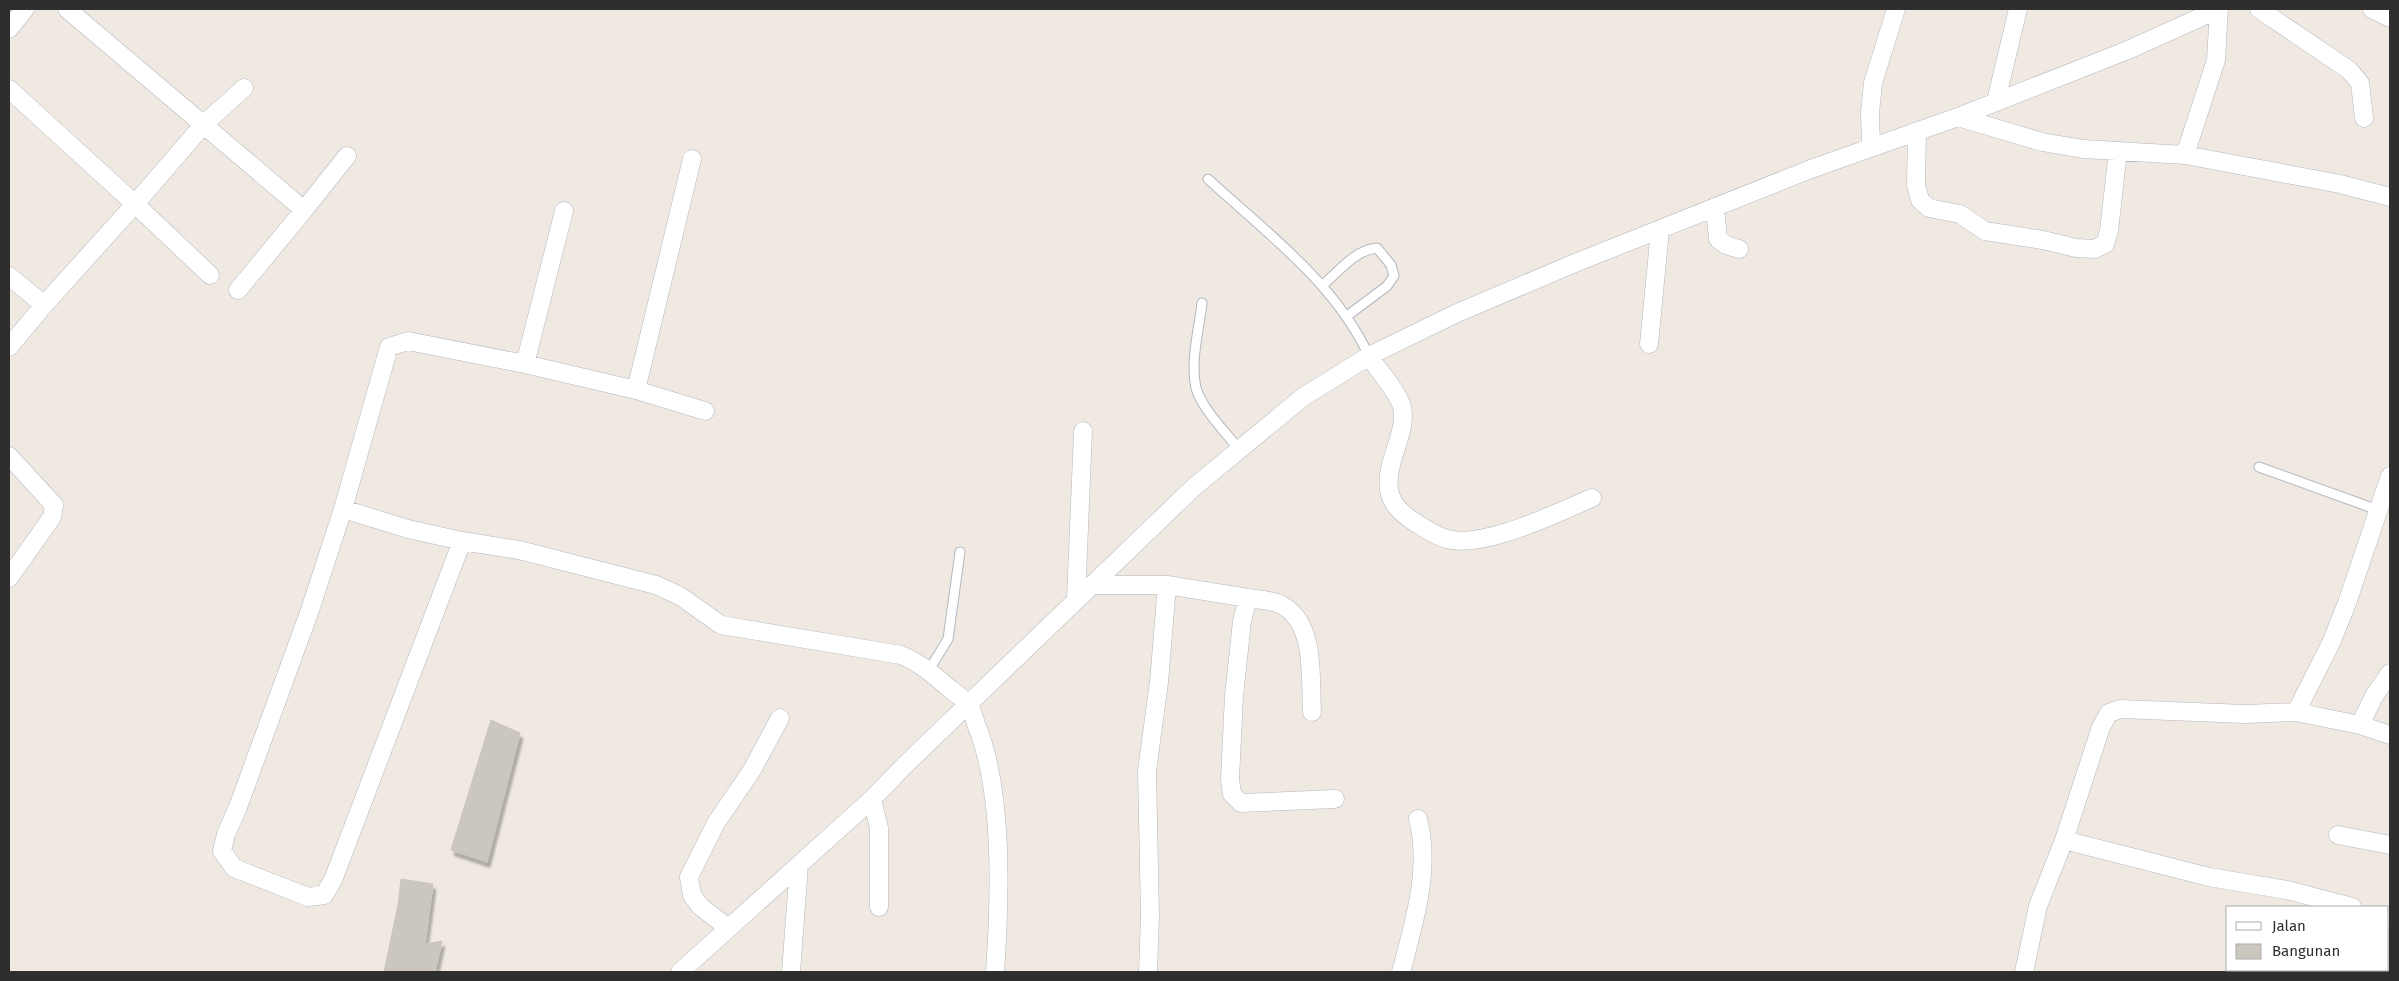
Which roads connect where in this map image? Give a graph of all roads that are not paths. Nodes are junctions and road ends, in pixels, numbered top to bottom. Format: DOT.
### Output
graph roads {
  1 [pos="25,9"];
  2 [pos="67,9"];
  3 [pos="1896,9"];
  4 [pos="2018,9"];
  5 [pos="2219,9"];
  6 [pos="2259,9"];
  7 [pos="2372,9"];
  8 [pos="2390,18"];
  9 [pos="9,29"];
  10 [pos="244,88"];
  11 [pos="9,89"];
  12 [pos="1996,101"];
  13 [pos="1958,117"];
  14 [pos="2364,118"];
  15 [pos="204,124"];
  16 [pos="1917,131"];
  17 [pos="1871,146"];
  18 [pos="2118,151"];
  19 [pos="2185,155"];
  20 [pos="347,156"];
  21 [pos="692,159"];
  22 [pos="1208,179"];
  23 [pos="2390,196"];
  24 [pos="135,204"];
  25 [pos="1715,207"];
  26 [pos="304,210"];
  27 [pos="564,211"];
  28 [pos="1660,230"];
  29 [pos="1739,249"];
  30 [pos="210,275"];
  31 [pos="9,276"];
  32 [pos="1323,285"];
  33 [pos="238,290"];
  34 [pos="1202,303"];
  35 [pos="44,305"];
  36 [pos="1347,316"];
  37 [pos="1649,344"];
  38 [pos="9,347"];
  39 [pos="1368,356"];
  40 [pos="525,364"];
  41 [pos="636,390"];
  42 [pos="705,411"];
  43 [pos="1083,431"];
  44 [pos="1238,448"];
  45 [pos="9,456"];
  46 [pos="2259,467"];
  47 [pos="2390,476"];
  48 [pos="1592,498"];
  49 [pos="343,509"];
  50 [pos="2378,510"];
  51 [pos="462,541"];
  52 [pos="960,552"];
  53 [pos="9,578"];
  54 [pos="1091,585"];
  55 [pos="1167,585"];
  56 [pos="1248,598"];
  57 [pos="1076,600"];
  58 [pos="929,670"];
  59 [pos="2390,673"];
  60 [pos="968,704"];
  61 [pos="1312,712"];
  62 [pos="2296,712"];
  63 [pos="780,718"];
  64 [pos="2360,725"];
  65 [pos="2390,735"];
  66 [pos="872,799"];
  67 [pos="1335,799"];
  68 [pos="1418,818"];
  69 [pos="2338,835"];
  70 [pos="2064,840"];
  71 [pos="2390,845"];
  72 [pos="799,865"];
  73 [pos="2348,906"];
  74 [pos="879,907"];
  75 [pos="728,928"];
  76 [pos="680,972"];
  77 [pos="791,972"];
  78 [pos="995,972"];
  79 [pos="1148,972"];
  80 [pos="1401,972"];
  81 [pos="2024,972"];
  1 -- 9 [label="street"];
  2 -- 15 [label="street"];
  3 -- 17 [label="street"];
  4 -- 12 [label="street"];
  5 -- 12 [label="street"];
  5 -- 19 [label="street"];
  6 -- 14 [label="street"];
  7 -- 8 [label="street"];
  10 -- 15 [label="street"];
  11 -- 24 [label="street"];
  12 -- 13 [label="street"];
  13 -- 16 [label="street"];
  13 -- 18 [label="street"];
  15 -- 24 [label="street"];
  15 -- 26 [label="street"];
  16 -- 17 [label="street"];
  16 -- 18 [label="street"];
  17 -- 25 [label="street"];
  18 -- 19 [label="street"];
  19 -- 23 [label="street"];
  20 -- 26 [label="street"];
  21 -- 41 [label="street"];
  22 -- 32 [label="lane"];
  24 -- 30 [label="street"];
  24 -- 35 [label="street"];
  25 -- 28 [label="street"];
  25 -- 29 [label="street"];
  26 -- 33 [label="street"];
  27 -- 40 [label="street"];
  28 -- 37 [label="street"];
  28 -- 39 [label="street"];
  31 -- 35 [label="street"];
  32 -- 36 [label="lane"];
  32 -- 36 [label="lane"];
  34 -- 44 [label="lane"];
  35 -- 38 [label="street"];
  36 -- 39 [label="lane"];
  39 -- 44 [label="street"];
  39 -- 48 [label="street"];
  40 -- 41 [label="street"];
  40 -- 49 [label="street"];
  41 -- 42 [label="street"];
  43 -- 57 [label="street"];
  44 -- 54 [label="street"];
  45 -- 53 [label="street"];
  46 -- 50 [label="lane"];
  47 -- 50 [label="street"];
  49 -- 51 [label="street"];
  49 -- 51 [label="street"];
  50 -- 62 [label="street"];
  51 -- 58 [label="street"];
  52 -- 58 [label="lane"];
  54 -- 55 [label="street"];
  54 -- 57 [label="street"];
  55 -- 56 [label="street"];
  55 -- 79 [label="street"];
  56 -- 61 [label="street"];
  56 -- 67 [label="street"];
  57 -- 60 [label="street"];
  58 -- 60 [label="street"];
  59 -- 64 [label="street"];
  60 -- 66 [label="street"];
  60 -- 78 [label="street"];
  62 -- 64 [label="street"];
  62 -- 70 [label="street"];
  63 -- 75 [label="street"];
  64 -- 65 [label="street"];
  66 -- 72 [label="street"];
  66 -- 74 [label="street"];
  68 -- 80 [label="street"];
  69 -- 71 [label="street"];
  70 -- 73 [label="street"];
  70 -- 81 [label="street"];
  72 -- 75 [label="street"];
  72 -- 77 [label="street"];
  75 -- 76 [label="street"];
}
